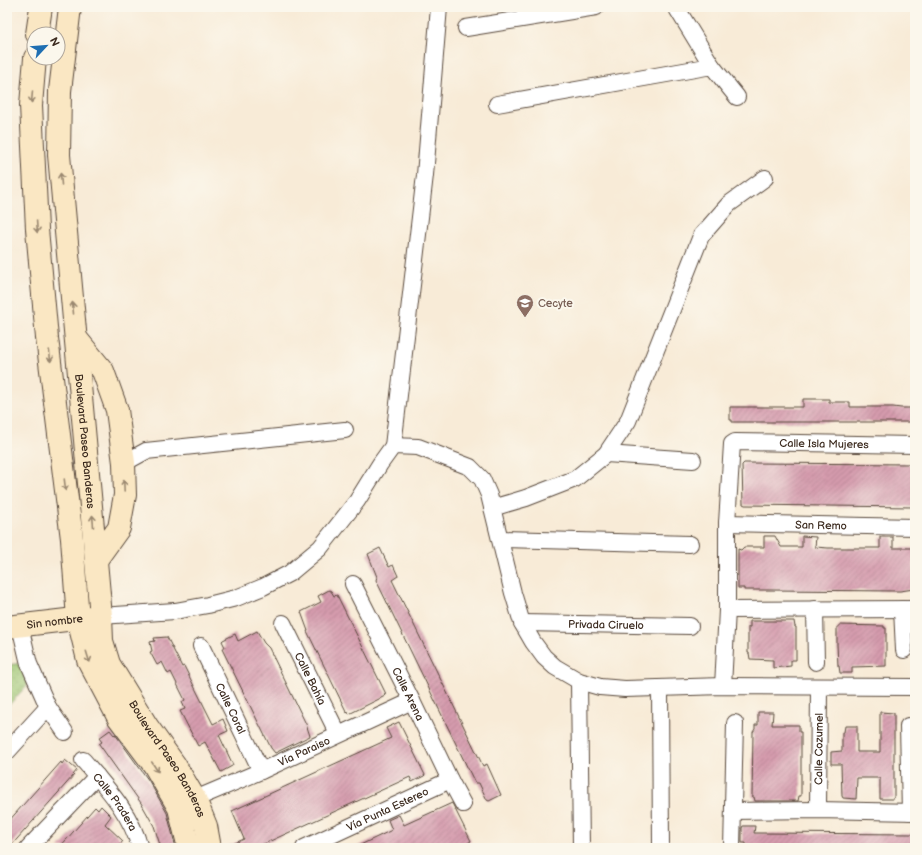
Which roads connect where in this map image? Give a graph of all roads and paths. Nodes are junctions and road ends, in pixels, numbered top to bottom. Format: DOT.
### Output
graph roads {
  1 [pos="41,7"];
  2 [pos="70,7"];
  3 [pos="439,7"];
  4 [pos="596,7"];
  5 [pos="676,7"];
  6 [pos="38,26"];
  7 [pos="466,28"];
  8 [pos="34,66"];
  9 [pos="712,66"];
  10 [pos="737,97"];
  11 [pos="497,104"];
  12 [pos="765,178"];
  13 [pos="76,338"];
  14 [pos="344,430"];
  15 [pos="120,439"];
  16 [pos="915,444"];
  17 [pos="393,446"];
  18 [pos="146,451"];
  19 [pos="606,454"];
  20 [pos="693,460"];
  21 [pos="124,463"];
  22 [pos="492,508"];
  23 [pos="727,523"];
  24 [pos="915,526"];
  25 [pos="500,539"];
  26 [pos="690,544"];
  27 [pos="96,560"];
  28 [pos="353,584"];
  29 [pos="815,609"];
  30 [pos="908,609"];
  31 [pos="727,610"];
  32 [pos="101,616"];
  33 [pos="78,619"];
  34 [pos="283,622"];
  35 [pos="522,623"];
  36 [pos="13,626"];
  37 [pos="690,626"];
  38 [pos="201,646"];
  39 [pos="904,650"];
  40 [pos="816,662"];
  41 [pos="579,681"];
  42 [pos="723,686"];
  43 [pos="819,687"];
  44 [pos="915,687"];
  45 [pos="660,688"];
  46 [pos="412,700"];
  47 [pos="48,707"];
  48 [pos="735,723"];
  49 [pos="908,726"];
  50 [pos="65,732"];
  51 [pos="338,734"];
  52 [pos="7,752"];
  53 [pos="83,760"];
  54 [pos="261,771"];
  55 [pos="97,776"];
  56 [pos="450,780"];
  57 [pos="195,799"];
  58 [pos="462,804"];
  59 [pos="818,810"];
  60 [pos="733,811"];
  61 [pos="912,812"];
  62 [pos="28,848"];
  63 [pos="140,848"];
  64 [pos="189,848"];
  65 [pos="210,848"];
  66 [pos="304,848"];
  67 [pos="581,848"];
  68 [pos="661,848"];
  69 [pos="732,848"];
  1 -- 6 [label="main road"];
  13 -- 2 [label="main road, Boulevard Paseo Banderas, one-way"];
  3 -- 17 [label="street"];
  4 -- 7 [label="street"];
  5 -- 9 [label="street"];
  8 -- 33 [label="main road, Boulevard Paseo Banderas, one-way"];
  9 -- 10 [label="street"];
  9 -- 11 [label="street"];
  12 -- 19 [label="street"];
  13 -- 15 [label="main road"];
  27 -- 13 [label="main road, Boulevard Paseo Banderas, one-way"];
  14 -- 18 [label="street"];
  15 -- 18 [label="street"];
  15 -- 21 [label="main road"];
  16 -- 23 [label="street, Calle Isla Mujeres"];
  17 -- 22 [label="street"];
  17 -- 32 [label="street"];
  18 -- 21 [label="street"];
  19 -- 20 [label="street"];
  19 -- 22 [label="street"];
  27 -- 21 [label="main road, one-way"];
  22 -- 25 [label="street"];
  23 -- 24 [label="street, San Remo"];
  23 -- 31 [label="street"];
  25 -- 26 [label="street"];
  25 -- 35 [label="street"];
  27 -- 32 [label="main road, Boulevard Paseo Banderas"];
  28 -- 46 [label="street, Calle Arena"];
  29 -- 30 [label="street"];
  29 -- 31 [label="street"];
  29 -- 40 [label="street"];
  30 -- 39 [label="street"];
  31 -- 42 [label="street"];
  32 -- 33 [label="main road, Sin nombre"];
  32 -- 57 [label="main road, Boulevard Paseo Banderas"];
  33 -- 36 [label="main road, Sin nombre"];
  33 -- 64 [label="main road, Boulevard Paseo Banderas, one-way"];
  34 -- 51 [label="street, Calle Bahía"];
  35 -- 37 [label="street, Privada Ciruelo"];
  35 -- 41 [label="street"];
  36 -- 47 [label="street"];
  38 -- 54 [label="street, Calle Coral"];
  41 -- 45 [label="street"];
  41 -- 67 [label="street"];
  42 -- 43 [label="street"];
  42 -- 45 [label="street"];
  43 -- 44 [label="street"];
  43 -- 59 [label="street, Calle Cozumel"];
  45 -- 68 [label="street"];
  46 -- 51 [label="street, Vía Paraiso"];
  46 -- 56 [label="street, Calle Arena"];
  47 -- 50 [label="street"];
  47 -- 52 [label="street"];
  48 -- 60 [label="street"];
  49 -- 61 [label="street"];
  51 -- 54 [label="street, Vía Paraiso"];
  53 -- 55 [label="street, Calle Pradera"];
  54 -- 57 [label="street, Vía Paraiso"];
  55 -- 62 [label="street"];
  55 -- 63 [label="street, Calle Pradera"];
  56 -- 58 [label="street, Calle Arena"];
  56 -- 66 [label="street, Vía Punta Estereo"];
  57 -- 65 [label="main road, Boulevard Paseo Banderas"];
  59 -- 60 [label="street"];
  59 -- 61 [label="street"];
  60 -- 69 [label="street"];
}
